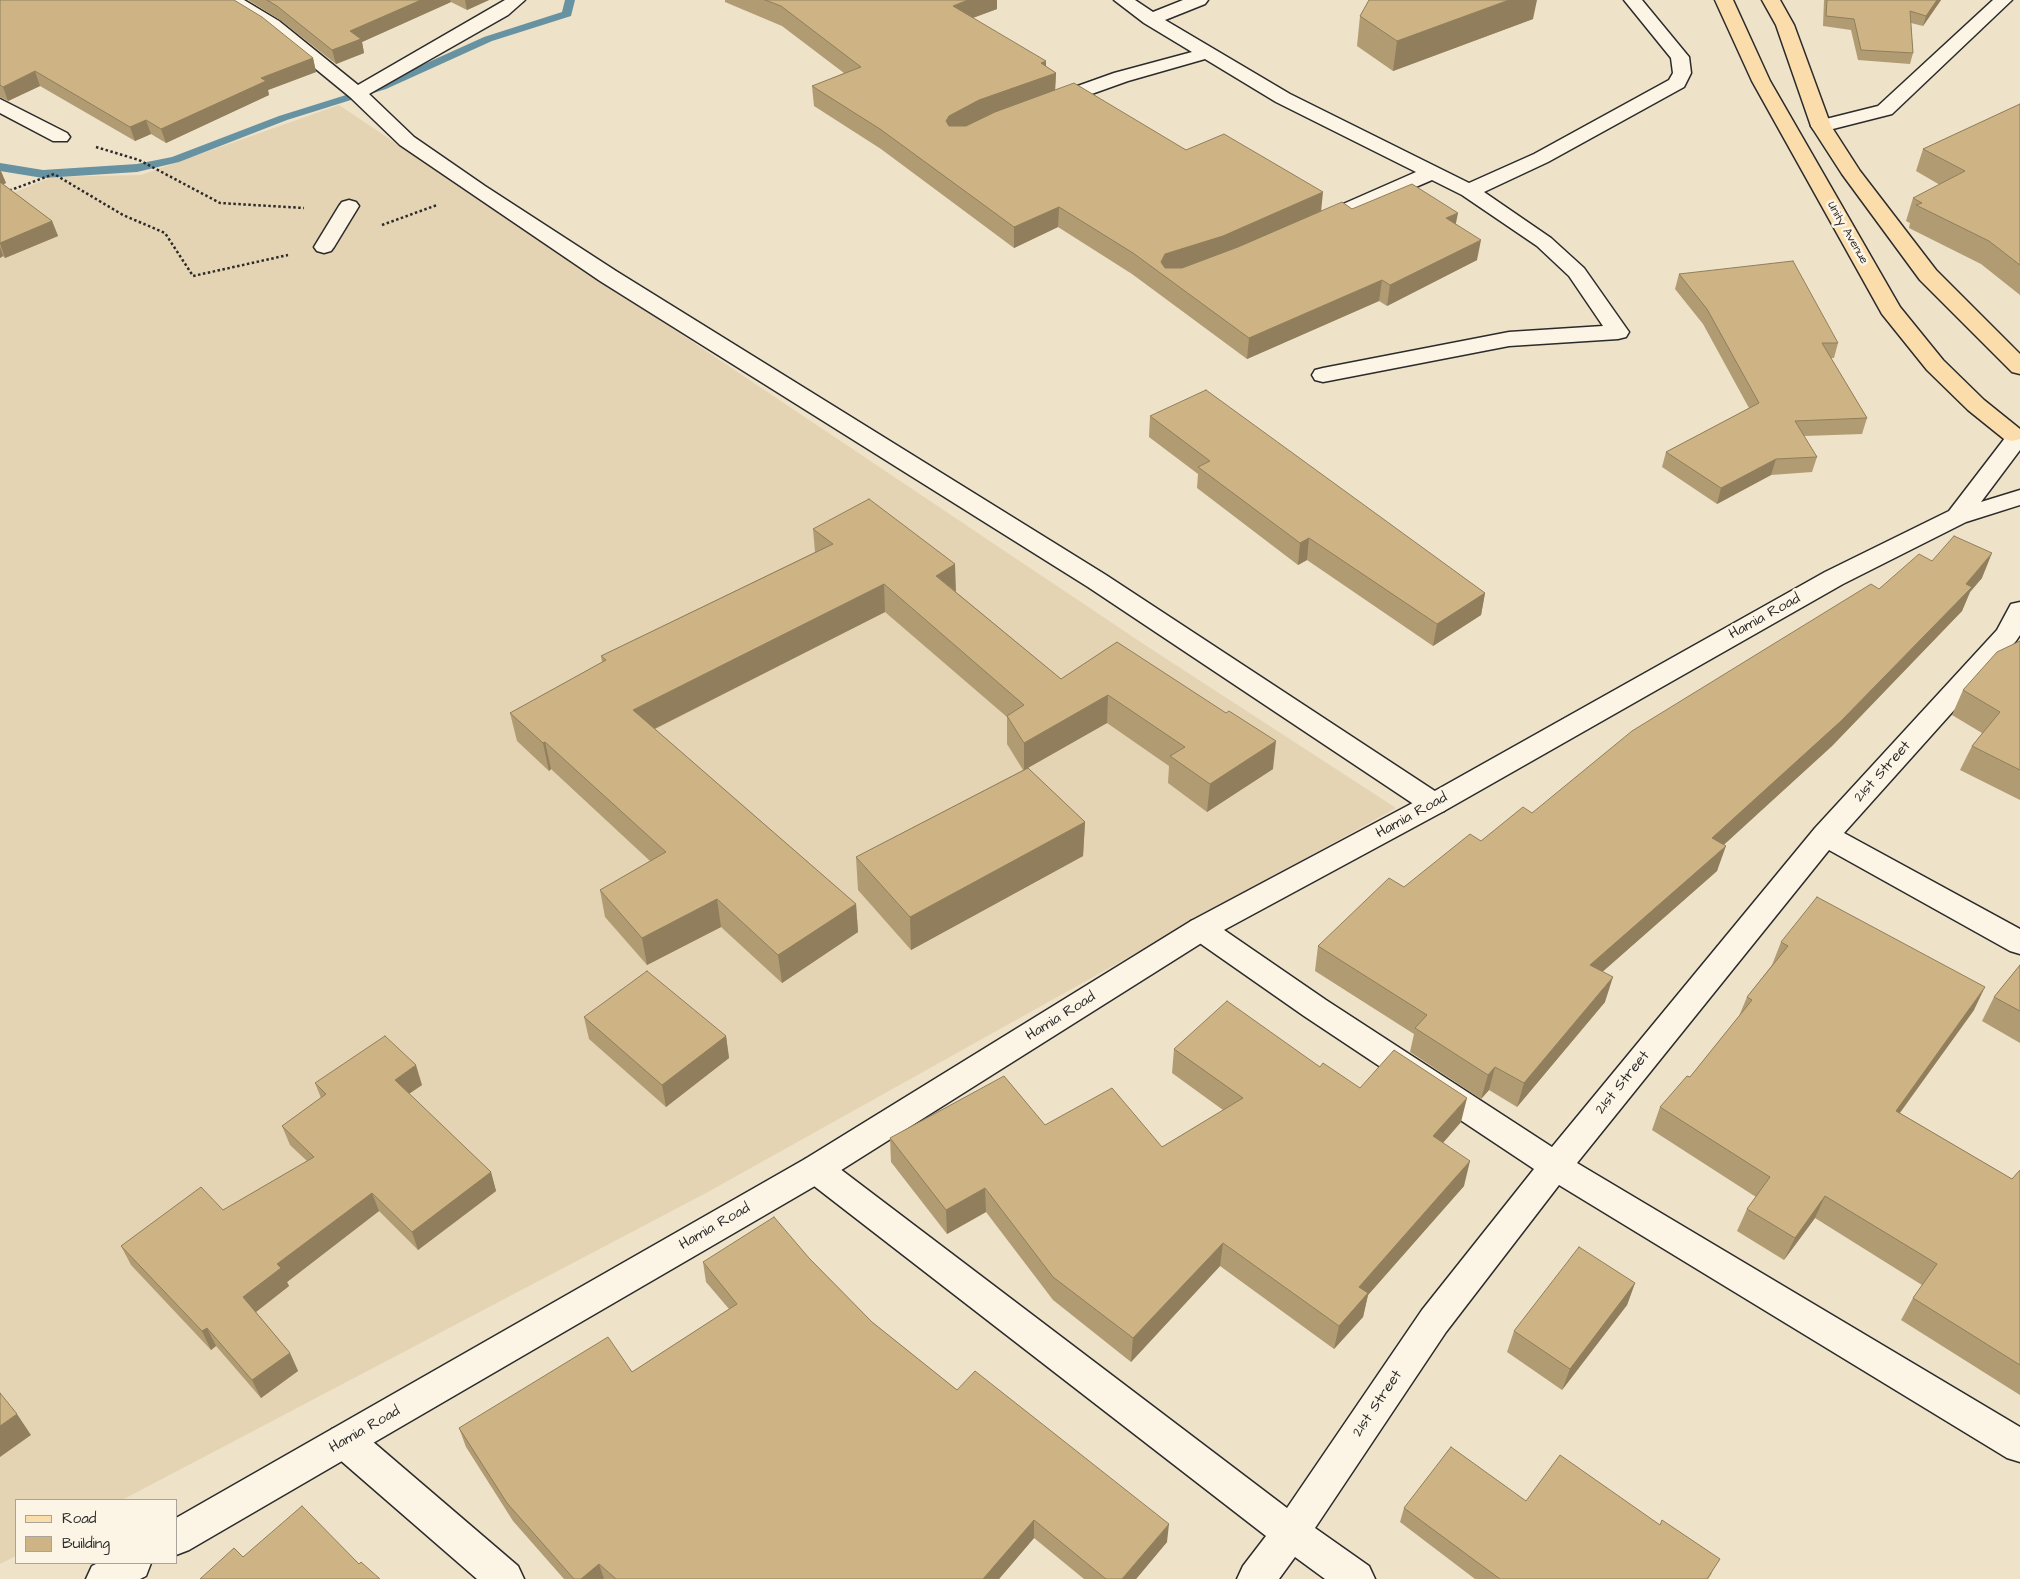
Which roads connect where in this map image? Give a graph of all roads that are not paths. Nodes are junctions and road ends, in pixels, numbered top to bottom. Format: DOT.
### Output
graph roads {
  1 [pos="231,0"];
  2 [pos="516,0"];
  3 [pos="1123,0"];
  4 [pos="1199,0"];
  5 [pos="1633,0"];
  6 [pos="1724,0"];
  7 [pos="1771,0"];
  8 [pos="2003,0"];
  9 [pos="1150,19"];
  10 [pos="1207,53"];
  11 [pos="363,99"];
  12 [pos="0,105"];
  13 [pos="1031,110"];
  14 [pos="1821,126"];
  15 [pos="60,137"];
  16 [pos="1432,173"];
  17 [pos="1470,192"];
  18 [pos="349,206"];
  19 [pos="1299,231"];
  20 [pos="324,247"];
  21 [pos="2020,367"];
  22 [pos="1323,374"];
  23 [pos="2016,438"];
  24 [pos="2020,497"];
  25 [pos="1958,516"];
  26 [pos="2020,610"];
  27 [pos="1434,804"];
  28 [pos="1825,835"];
  29 [pos="1202,929"];
  30 [pos="2020,943"];
  31 [pos="1555,1166"];
  32 [pos="816,1169"];
  33 [pos="345,1441"];
  34 [pos="2020,1446"];
  35 [pos="1290,1534"];
  36 [pos="178,1537"];
  37 [pos="131,1564"];
  38 [pos="105,1579"];
  39 [pos="505,1579"];
  40 [pos="1256,1579"];
  41 [pos="1356,1579"];
  1 -- 11 [label="street"];
  2 -- 11 [label="street"];
  3 -- 9 [label="street"];
  4 -- 9 [label="street"];
  5 -- 17 [label="street"];
  6 -- 23 [label="main road, Unity Avenue"];
  7 -- 14 [label="main road"];
  8 -- 14 [label="street"];
  9 -- 10 [label="street"];
  10 -- 13 [label="street"];
  10 -- 16 [label="street"];
  11 -- 27 [label="street"];
  12 -- 15 [label="street"];
  14 -- 21 [label="main road"];
  16 -- 17 [label="street"];
  16 -- 19 [label="street"];
  17 -- 22 [label="street"];
  18 -- 20 [label="street"];
  23 -- 25 [label="street"];
  24 -- 25 [label="street, Hamia Road"];
  25 -- 27 [label="street, Hamia Road"];
  26 -- 28 [label="street, 21st Street"];
  27 -- 29 [label="street, Hamia Road"];
  28 -- 30 [label="street"];
  28 -- 31 [label="street, 21st Street"];
  29 -- 31 [label="street"];
  29 -- 32 [label="street, Hamia Road"];
  31 -- 34 [label="street"];
  31 -- 35 [label="street, 21st Street"];
  32 -- 33 [label="street, Hamia Road"];
  32 -- 35 [label="street"];
  33 -- 36 [label="street, Hamia Road"];
  33 -- 39 [label="street"];
  35 -- 40 [label="street, 21st Street"];
  35 -- 41 [label="street"];
  37 -- 38 [label="street"];
}
